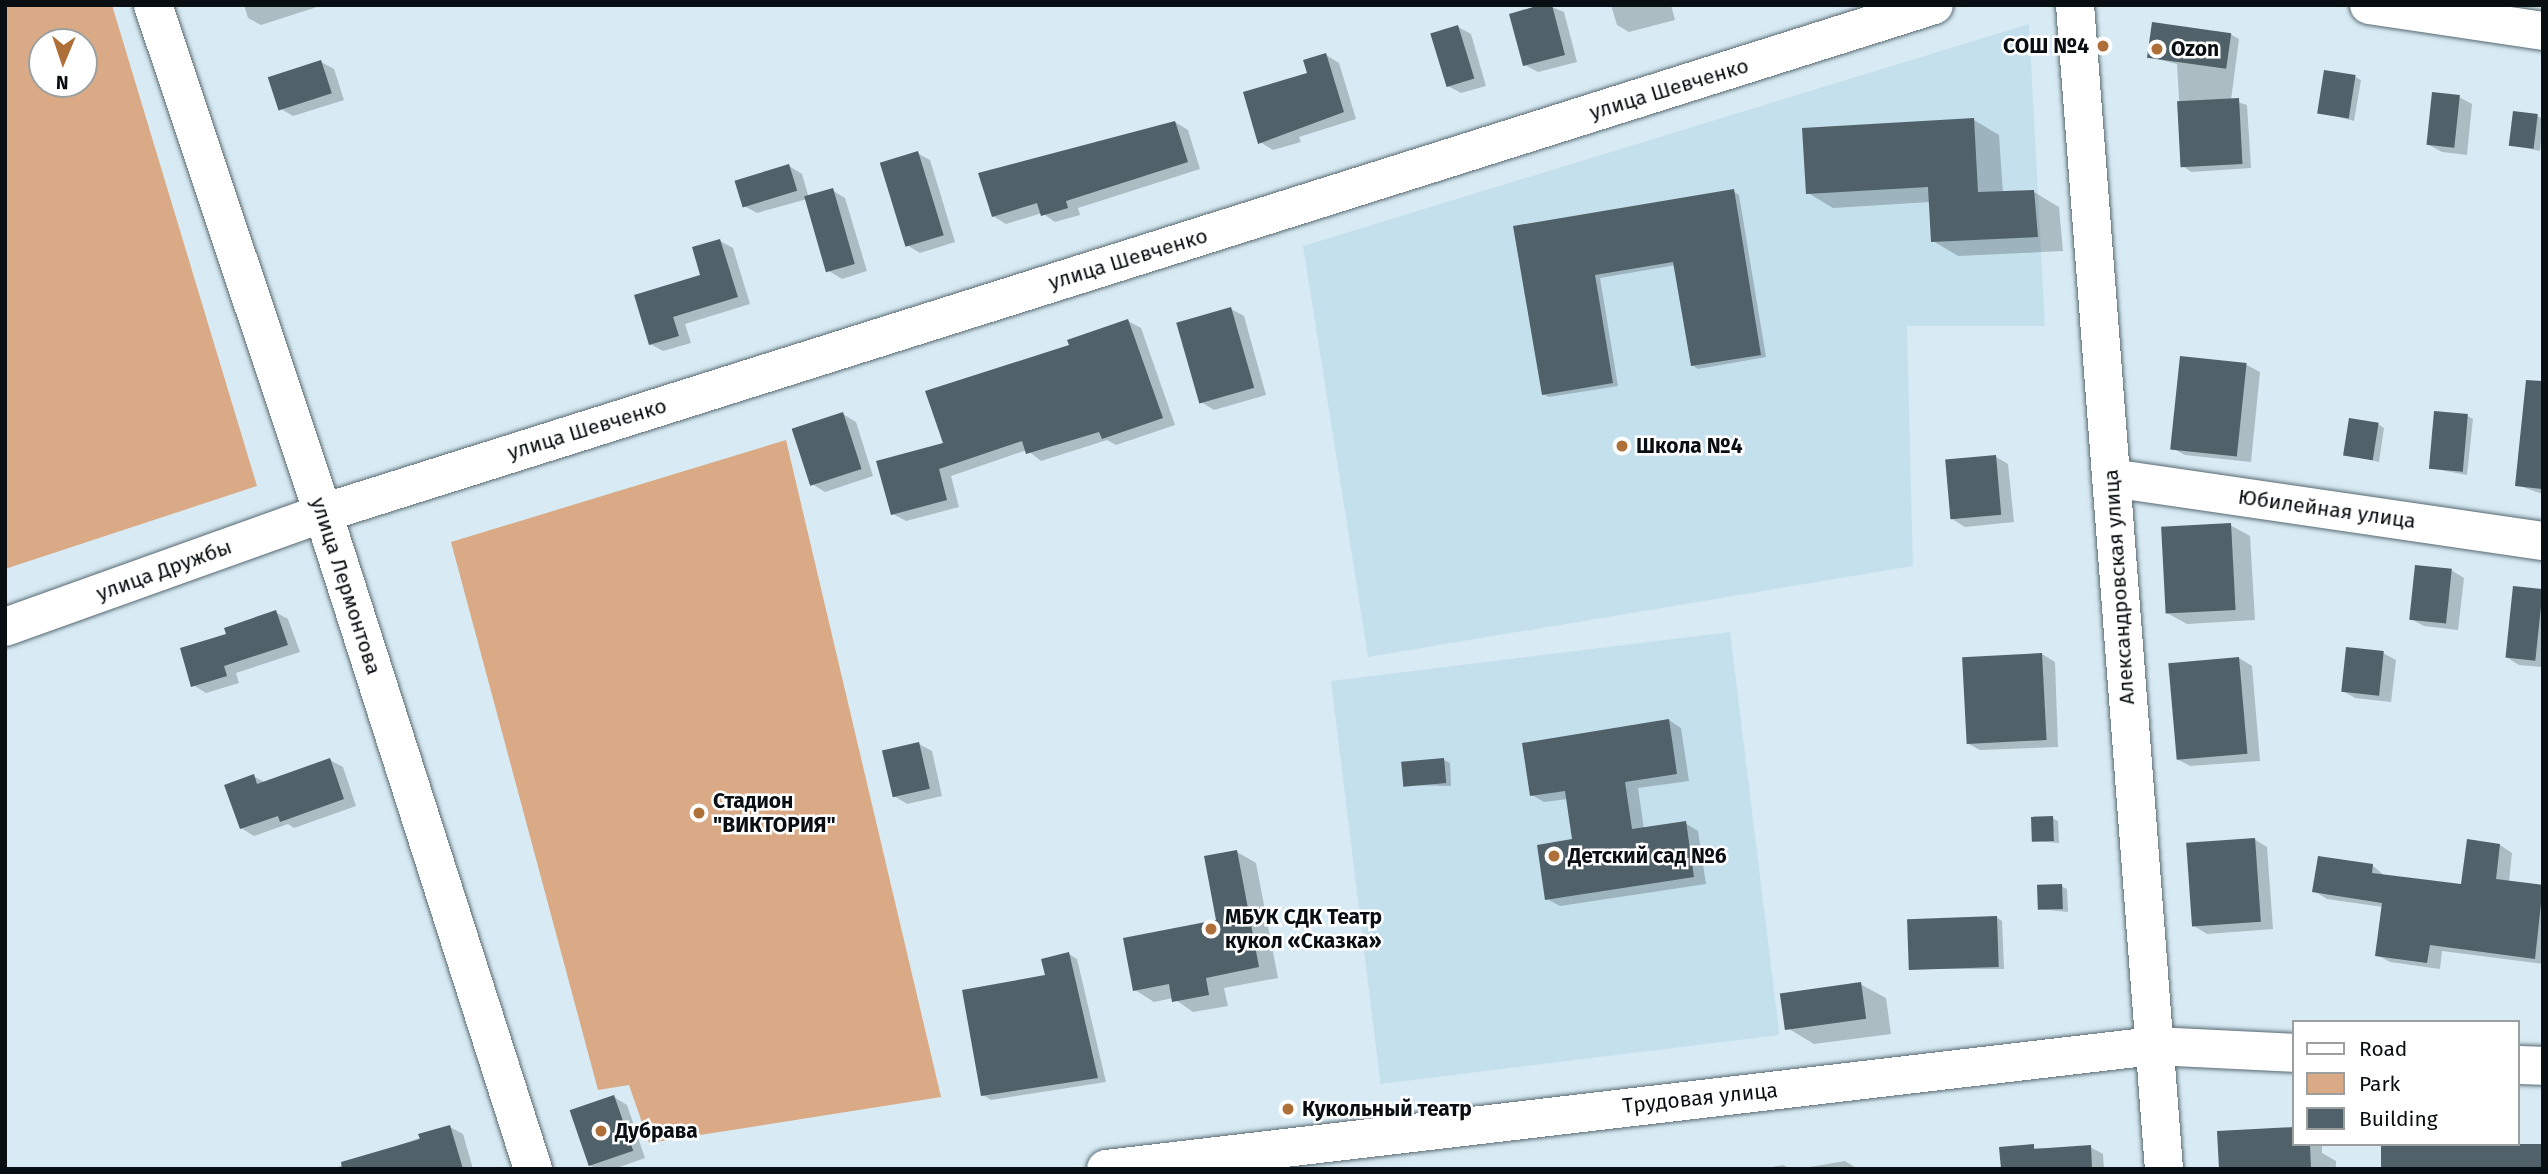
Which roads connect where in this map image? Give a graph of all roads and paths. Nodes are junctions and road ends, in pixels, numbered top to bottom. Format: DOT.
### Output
graph roads {
  1 [pos="153,5"];
  2 [pos="1934,5"];
  3 [pos="2075,5"];
  4 [pos="2369,5"];
  5 [pos="2543,31"];
  6 [pos="2111,478"];
  7 [pos="323,513"];
  8 [pos="2543,541"];
  9 [pos="5,626"];
  10 [pos="2153,1046"];
  11 [pos="2292,1054"];
  12 [pos="2520,1065"];
  13 [pos="2543,1066"];
  14 [pos="533,1169"];
  15 [pos="1106,1169"];
  16 [pos="2164,1169"];
  1 -- 7 [label="street, улица Лермонтова"];
  2 -- 7 [label="street, улица Шевченко"];
  3 -- 6 [label="street, Александровская улица"];
  4 -- 5 [label="street"];
  6 -- 8 [label="street, Юбилейная улица"];
  6 -- 10 [label="street, Александровская улица"];
  7 -- 9 [label="street, улица Дружбы"];
  7 -- 14 [label="street, улица Лермонтова"];
  10 -- 11 [label="street, Трудовая улица"];
  10 -- 15 [label="street, Трудовая улица"];
  10 -- 16 [label="street, Александровская улица"];
  12 -- 13 [label="street"];
}
